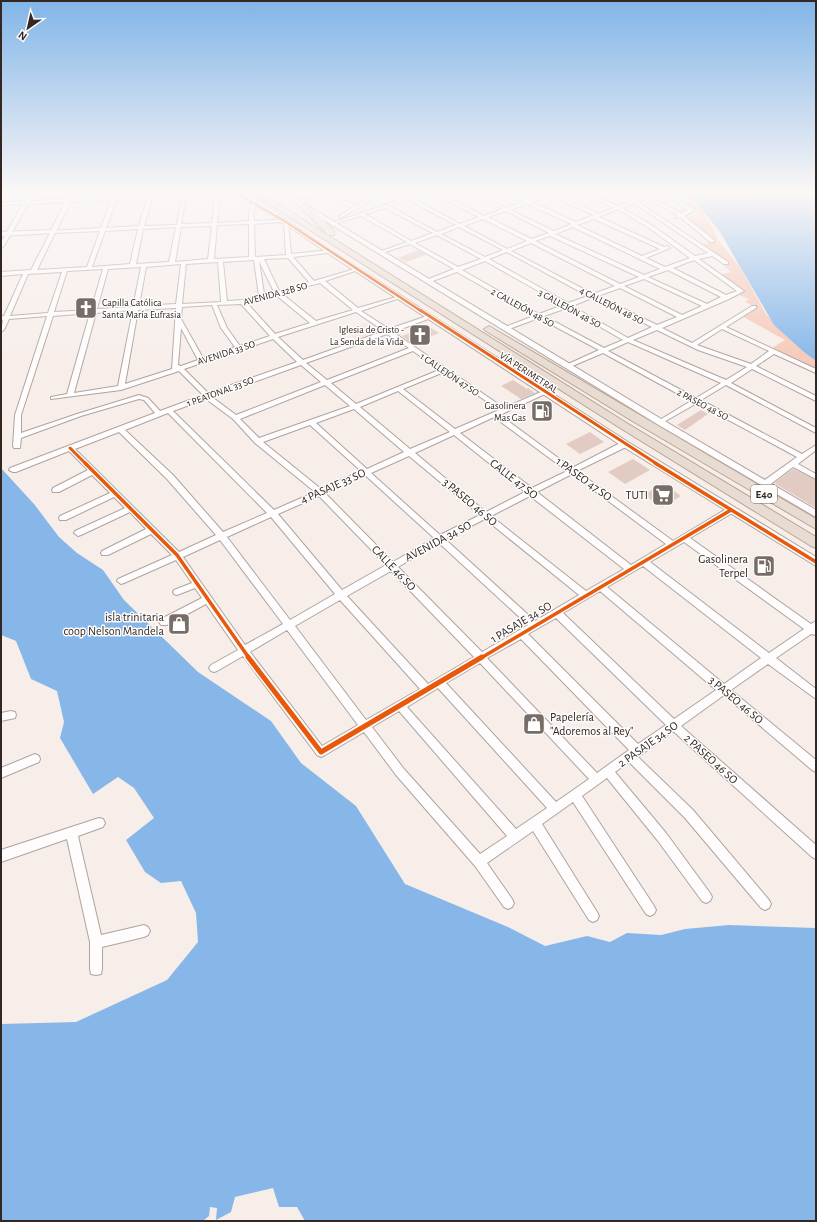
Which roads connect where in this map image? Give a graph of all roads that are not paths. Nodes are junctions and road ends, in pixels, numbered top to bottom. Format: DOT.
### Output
graph roads {
  1 [pos="44,249"];
  2 [pos="96,249"];
  3 [pos="136,249"];
  4 [pos="174,249"];
  5 [pos="212,249"];
  6 [pos="255,249"];
  7 [pos="288,249"];
  8 [pos="325,249"];
  9 [pos="346,249"];
  10 [pos="357,249"];
  11 [pos="377,249"];
  12 [pos="391,249"];
  13 [pos="421,249"];
  14 [pos="465,249"];
  15 [pos="547,249"];
  16 [pos="586,249"];
  17 [pos="624,249"];
  18 [pos="664,249"];
  19 [pos="681,249"];
  20 [pos="706,249"];
  21 [pos="508,250"];
  22 [pos="328,251"];
  23 [pos="381,252"];
  24 [pos="713,254"];
  25 [pos="289,256"];
  26 [pos="256,257"];
  27 [pos="642,258"];
  28 [pos="694,258"];
  29 [pos="485,259"];
  30 [pos="211,260"];
  31 [pos="220,260"];
  32 [pos="172,262"];
  33 [pos="184,262"];
  34 [pos="726,263"];
  35 [pos="144,264"];
  36 [pos="133,265"];
  37 [pos="106,267"];
  38 [pos="89,268"];
  39 [pos="667,268"];
  40 [pos="356,269"];
  41 [pos="65,270"];
  42 [pos="458,270"];
  43 [pos="33,272"];
  44 [pos="26,273"];
  45 [pos="1,274"];
  46 [pos="643,277"];
  47 [pos="321,281"];
  48 [pos="428,281"];
  49 [pos="313,283"];
  50 [pos="620,286"];
  51 [pos="277,293"];
  52 [pos="594,296"];
  53 [pos="262,297"];
  54 [pos="398,297"];
  55 [pos="727,298"];
  56 [pos="243,302"];
  57 [pos="224,303"];
  58 [pos="214,304"];
  59 [pos="179,305"];
  60 [pos="566,306"];
  61 [pos="707,306"];
  62 [pos="754,307"];
  63 [pos="137,308"];
  64 [pos="92,311"];
  65 [pos="358,311"];
  66 [pos="50,314"];
  67 [pos="539,316"];
  68 [pos="429,317"];
  69 [pos="682,317"];
  70 [pos="4,318"];
  71 [pos="178,319"];
  72 [pos="314,324"];
  73 [pos="722,327"];
  74 [pos="507,328"];
  75 [pos="658,328"];
  76 [pos="1,330"];
  77 [pos="388,332"];
  78 [pos="274,337"];
  79 [pos="630,340"];
  80 [pos="692,345"];
  81 [pos="240,348"];
  82 [pos="413,349"];
  83 [pos="774,350"];
  84 [pos="604,351"];
  85 [pos="201,360"];
  86 [pos="300,361"];
  87 [pos="568,366"];
  88 [pos="753,367"];
  89 [pos="177,368"];
  90 [pos="444,370"];
  91 [pos="816,371"];
  92 [pos="725,382"];
  93 [pos="326,383"];
  94 [pos="121,388"];
  95 [pos="398,388"];
  96 [pos="545,392"];
  97 [pos="70,395"];
  98 [pos="207,396"];
  99 [pos="53,398"];
  100 [pos="816,399"];
  101 [pos="695,400"];
  102 [pos="356,406"];
  103 [pos="168,410"];
  104 [pos="502,410"];
  105 [pos="158,414"];
  106 [pos="494,414"];
  107 [pos="633,417"];
  108 [pos="235,418"];
  109 [pos="311,422"];
  110 [pos="660,422"];
  111 [pos="621,424"];
  112 [pos="120,429"];
  113 [pos="816,431"];
  114 [pos="454,432"];
  115 [pos="17,438"];
  116 [pos="258,441"];
  117 [pos="625,444"];
  118 [pos="17,446"];
  119 [pos="816,447"];
  120 [pos="70,448"];
  121 [pos="409,452"];
  122 [pos="802,457"];
  123 [pos="793,464"];
  124 [pos="13,470"];
  125 [pos="94,471"];
  126 [pos="572,471"];
  127 [pos="365,472"];
  128 [pos="816,477"];
  129 [pos="765,484"];
  130 [pos="56,490"];
  131 [pos="320,492"];
  132 [pos="530,492"];
  133 [pos="116,494"];
  134 [pos="130,508"];
  135 [pos="731,510"];
  136 [pos="272,513"];
  137 [pos="816,514"];
  138 [pos="486,516"];
  139 [pos="63,518"];
  140 [pos="816,525"];
  141 [pos="152,530"];
  142 [pos="78,533"];
  143 [pos="221,536"];
  144 [pos="684,538"];
  145 [pos="439,539"];
  146 [pos="816,543"];
  147 [pos="673,544"];
  148 [pos="105,553"];
  149 [pos="177,555"];
  150 [pos="644,562"];
  151 [pos="816,562"];
  152 [pos="392,566"];
  153 [pos="631,570"];
  154 [pos="122,581"];
  155 [pos="197,584"];
  156 [pos="601,587"];
  157 [pos="177,592"];
  158 [pos="341,596"];
  159 [pos="586,596"];
  160 [pos="208,599"];
  161 [pos="557,613"];
  162 [pos="164,622"];
  163 [pos="290,626"];
  164 [pos="535,626"];
  165 [pos="814,629"];
  166 [pos="522,634"];
  167 [pos="244,651"];
  168 [pos="481,658"];
  169 [pos="769,658"];
  170 [pos="214,668"];
  171 [pos="440,683"];
  172 [pos="428,690"];
  173 [pos="724,690"];
  174 [pos="816,695"];
  175 [pos="400,706"];
  176 [pos="366,726"];
  177 [pos="674,726"];
  178 [pos="634,754"];
  179 [pos="35,759"];
  180 [pos="816,767"];
  181 [pos="608,772"];
  182 [pos="1,773"];
  183 [pos="596,780"];
  184 [pos="575,795"];
  185 [pos="555,809"];
  186 [pos="99,823"];
  187 [pos="535,823"];
  188 [pos="71,832"];
  189 [pos="515,837"];
  190 [pos="816,853"];
  191 [pos="1,856"];
  192 [pos="479,862"];
  193 [pos="706,897"];
  194 [pos="508,904"];
  195 [pos="764,904"];
  196 [pos="650,910"];
  197 [pos="593,916"];
  198 [pos="144,931"];
  199 [pos="96,942"];
  200 [pos="96,969"];
  1 -- 43 [label="street"];
  2 -- 38 [label="street"];
  3 -- 36 [label="street"];
  4 -- 32 [label="street"];
  5 -- 30 [label="street"];
  6 -- 26 [label="street"];
  7 -- 25 [label="street"];
  8 -- 22 [label="street, VÍA PERIMETRAL / E40"];
  9 -- 111 [label="highway, VÍA PERIMETRAL / E40"];
  10 -- 107 [label="highway, VÍA PERIMETRAL / E40"];
  11 -- 23 [label="street, E40"];
  12 -- 23 [label="street"];
  13 -- 42 [label="street, 2 CALLEJÓN 48 SO"];
  14 -- 29 [label="street, 3 CALLEJÓN 48 SO"];
  15 -- 50 [label="street"];
  16 -- 46 [label="street"];
  17 -- 27 [label="street"];
  18 -- 27 [label="street"];
  19 -- 28 [label="street"];
  20 -- 24 [label="street"];
  21 -- 29 [label="street"];
  21 -- 52 [label="street, 4 CALLEJÓN 48 SO"];
  22 -- 25 [label="street"];
  22 -- 40 [label="street, VÍA PERIMETRAL / E40"];
  23 -- 48 [label="street, E40"];
  24 -- 28 [label="street"];
  24 -- 34 [label="street"];
  25 -- 26 [label="street"];
  25 -- 49 [label="street"];
  26 -- 31 [label="street"];
  26 -- 51 [label="street"];
  26 -- 53 [label="street"];
  27 -- 39 [label="street"];
  28 -- 39 [label="street"];
  28 -- 55 [label="street"];
  29 -- 42 [label="street"];
  29 -- 60 [label="street, 3 CALLEJÓN 48 SO"];
  30 -- 31 [label="street"];
  30 -- 33 [label="street"];
  31 -- 57 [label="street"];
  32 -- 33 [label="street"];
  32 -- 35 [label="street"];
  33 -- 59 [label="street"];
  35 -- 36 [label="street"];
  35 -- 63 [label="street"];
  36 -- 37 [label="street"];
  37 -- 38 [label="street"];
  37 -- 64 [label="street"];
  38 -- 41 [label="street"];
  39 -- 46 [label="street"];
  39 -- 55 [label="street"];
  40 -- 47 [label="street, AVENIDA 32B SO"];
  40 -- 54 [label="street, VÍA PERIMETRAL / E40"];
  41 -- 43 [label="street"];
  41 -- 66 [label="street"];
  42 -- 48 [label="street"];
  42 -- 67 [label="street, 2 CALLEJÓN 48 SO"];
  43 -- 44 [label="street"];
  44 -- 45 [label="street"];
  44 -- 70 [label="street"];
  46 -- 50 [label="street"];
  46 -- 61 [label="street"];
  47 -- 49 [label="street, AVENIDA 32B SO"];
  47 -- 65 [label="street, 1 CALLEJÓN 47 SO"];
  48 -- 74 [label="street, E40"];
  49 -- 51 [label="street, AVENIDA 32B SO"];
  50 -- 52 [label="street"];
  50 -- 69 [label="street"];
  51 -- 53 [label="street, AVENIDA 32B SO"];
  51 -- 72 [label="street"];
  52 -- 60 [label="street"];
  52 -- 75 [label="street, 4 CALLEJÓN 48 SO"];
  53 -- 56 [label="street, AVENIDA 32B SO"];
  54 -- 65 [label="street, AVENIDA 33 SO"];
  54 -- 68 [label="street, VÍA PERIMETRAL / E40"];
  55 -- 61 [label="street"];
  56 -- 57 [label="street, AVENIDA 32B SO"];
  56 -- 78 [label="street"];
  57 -- 58 [label="street, AVENIDA 32B SO"];
  58 -- 59 [label="street, AVENIDA 32B SO"];
  58 -- 81 [label="street"];
  59 -- 63 [label="street, AVENIDA 32B SO"];
  59 -- 71 [label="street"];
  60 -- 67 [label="street"];
  60 -- 79 [label="street, 3 CALLEJÓN 48 SO"];
  61 -- 69 [label="street"];
  62 -- 73 [label="street"];
  63 -- 64 [label="street, AVENIDA 32B SO"];
  63 -- 94 [label="street"];
  64 -- 66 [label="street, AVENIDA 32B SO"];
  64 -- 97 [label="street"];
  65 -- 72 [label="street, AVENIDA 33 SO"];
  65 -- 77 [label="street, 1 CALLEJÓN 47 SO"];
  66 -- 70 [label="street, AVENIDA 32B SO"];
  66 -- 115 [label="street"];
  67 -- 74 [label="street"];
  67 -- 84 [label="street, 2 CALLEJÓN 48 SO"];
  68 -- 77 [label="street, 1 PEATONAL 33 SO"];
  68 -- 96 [label="street, VÍA PERIMETRAL / E40"];
  69 -- 75 [label="street"];
  70 -- 76 [label="street"];
  71 -- 85 [label="street"];
  71 -- 89 [label="street"];
  72 -- 78 [label="street, AVENIDA 33 SO"];
  73 -- 80 [label="street"];
  73 -- 83 [label="street"];
  74 -- 87 [label="street, E40"];
  75 -- 79 [label="street"];
  75 -- 80 [label="street, 4 CALLEJÓN 48 SO"];
  77 -- 82 [label="street, 1 CALLEJÓN 47 SO"];
  77 -- 86 [label="street, 1 PEATONAL 33 SO"];
  78 -- 81 [label="street, AVENIDA 33 SO"];
  78 -- 86 [label="street, 3 PASEO 46 SO"];
  79 -- 84 [label="street"];
  79 -- 92 [label="street, 3 CALLEJÓN 48 SO"];
  80 -- 88 [label="street, 4 CALLEJÓN 48 SO"];
  81 -- 85 [label="street, AVENIDA 33 SO"];
  82 -- 90 [label="street, 1 CALLEJÓN 47 SO"];
  82 -- 93 [label="street"];
  83 -- 88 [label="street"];
  83 -- 91 [label="street"];
  84 -- 87 [label="street"];
  84 -- 101 [label="street, 2 PASEO 48 SO"];
  85 -- 89 [label="street, AVENIDA 33 SO"];
  86 -- 93 [label="street, 3 PASEO 46 SO"];
  86 -- 98 [label="street, 1 PEATONAL 33 SO"];
  87 -- 110 [label="street, E40"];
  88 -- 92 [label="street"];
  88 -- 100 [label="street, 4 CALLEJÓN 48 SO"];
  89 -- 94 [label="street, AVENIDA 33 SO"];
  89 -- 98 [label="street, CALLE 46 SO"];
  90 -- 95 [label="street"];
  90 -- 104 [label="street, 1 CALLEJÓN 47 SO"];
  92 -- 101 [label="street"];
  92 -- 113 [label="street, 3 CALLEJÓN 48 SO"];
  93 -- 102 [label="street, 3 PASEO 46 SO"];
  93 -- 108 [label="street"];
  94 -- 97 [label="street, AVENIDA 33 SO"];
  95 -- 102 [label="street"];
  95 -- 114 [label="street, CALLE 47 SO"];
  96 -- 104 [label="street, 4 PASAJE 33 SO"];
  96 -- 117 [label="street, VÍA PERIMETRAL / E40"];
  97 -- 99 [label="street, AVENIDA 33 SO"];
  98 -- 103 [label="street, 1 PEATONAL 33 SO"];
  98 -- 108 [label="street, CALLE 46 SO"];
  101 -- 110 [label="street"];
  101 -- 122 [label="street, 2 PASEO 48 SO"];
  102 -- 109 [label="street"];
  102 -- 121 [label="street, 3 PASEO 46 SO"];
  103 -- 105 [label="street, 1 PEATONAL 33 SO"];
  103 -- 136 [label="street"];
  104 -- 106 [label="street, 4 PASAJE 33 SO"];
  105 -- 112 [label="street, 1 PEATONAL 33 SO"];
  105 -- 115 [label="street"];
  106 -- 114 [label="street, 4 PASAJE 33 SO"];
  106 -- 126 [label="street, 1 PASEO 47 SO"];
  107 -- 111 [label="highway"];
  107 -- 140 [label="highway, VÍA PERIMETRAL / E40"];
  108 -- 116 [label="street, CALLE 46 SO"];
  109 -- 116 [label="street"];
  109 -- 127 [label="street"];
  110 -- 129 [label="street, E40"];
  111 -- 146 [label="highway, VÍA PERIMETRAL / E40"];
  112 -- 120 [label="street, 1 PEATONAL 33 SO"];
  112 -- 143 [label="street"];
  114 -- 121 [label="street, 4 PASAJE 33 SO"];
  114 -- 132 [label="street, CALLE 47 SO"];
  115 -- 118 [label="street"];
  116 -- 131 [label="street, CALLE 46 SO"];
  117 -- 126 [label="street, AVENIDA 34 SO"];
  117 -- 135 [label="street, VÍA PERIMETRAL / E40"];
  119 -- 122 [label="street"];
  120 -- 124 [label="street, 1 PEATONAL 33 SO"];
  120 -- 125 [label="street"];
  121 -- 127 [label="street, 4 PASAJE 33 SO"];
  121 -- 138 [label="street, 3 PASEO 46 SO"];
  122 -- 123 [label="street"];
  123 -- 128 [label="street"];
  123 -- 129 [label="street"];
  125 -- 130 [label="street"];
  125 -- 133 [label="street"];
  126 -- 132 [label="street, AVENIDA 34 SO"];
  126 -- 147 [label="street, 1 PASEO 47 SO"];
  127 -- 131 [label="street, 4 PASAJE 33 SO"];
  127 -- 145 [label="street"];
  129 -- 137 [label="street, E40"];
  131 -- 136 [label="street, 4 PASAJE 33 SO"];
  131 -- 152 [label="street, CALLE 46 SO"];
  132 -- 138 [label="street, AVENIDA 34 SO"];
  132 -- 153 [label="street, CALLE 47 SO"];
  133 -- 134 [label="street"];
  133 -- 139 [label="street"];
  134 -- 141 [label="street"];
  134 -- 142 [label="street"];
  135 -- 144 [label="street, 1 PASAJE 34 SO"];
  135 -- 151 [label="street, VÍA PERIMETRAL / E40"];
  136 -- 143 [label="street, 4 PASAJE 33 SO"];
  136 -- 158 [label="street"];
  138 -- 145 [label="street, AVENIDA 34 SO"];
  138 -- 159 [label="street, 3 PASEO 46 SO"];
  141 -- 148 [label="street"];
  141 -- 149 [label="street"];
  143 -- 149 [label="street, 4 PASAJE 33 SO"];
  143 -- 163 [label="street"];
  144 -- 147 [label="street, 1 PASAJE 34 SO"];
  144 -- 165 [label="street"];
  145 -- 152 [label="street, AVENIDA 34 SO"];
  145 -- 164 [label="street"];
  147 -- 150 [label="street, 1 PASAJE 34 SO"];
  149 -- 154 [label="street, 4 PASAJE 33 SO"];
  149 -- 155 [label="street"];
  150 -- 153 [label="street, 1 PASAJE 34 SO"];
  150 -- 169 [label="street"];
  152 -- 158 [label="street, AVENIDA 34 SO"];
  152 -- 168 [label="street, CALLE 46 SO"];
  153 -- 156 [label="street, 1 PASAJE 34 SO"];
  155 -- 157 [label="street"];
  155 -- 160 [label="street"];
  156 -- 159 [label="street, 1 PASAJE 34 SO"];
  156 -- 173 [label="street, 3 PASEO 46 SO"];
  158 -- 163 [label="street, AVENIDA 34 SO"];
  158 -- 172 [label="street"];
  159 -- 161 [label="street, 1 PASAJE 34 SO"];
  160 -- 162 [label="street"];
  160 -- 167 [label="street"];
  161 -- 164 [label="street, 1 PASAJE 34 SO"];
  161 -- 177 [label="street, 2 PASEO 46 SO"];
  163 -- 167 [label="street, AVENIDA 34 SO"];
  163 -- 176 [label="street"];
  164 -- 166 [label="street, 1 PASAJE 34 SO"];
  165 -- 169 [label="street, 2 PASAJE 34 SO"];
  166 -- 168 [label="street, 1 PASAJE 34 SO"];
  166 -- 178 [label="street"];
  167 -- 170 [label="street, AVENIDA 34 SO"];
  167 -- 176 [label="street, 1 PASAJE 34 SO"];
  168 -- 171 [label="street, 1 PASAJE 34 SO"];
  168 -- 183 [label="street, CALLE 46 SO"];
  169 -- 173 [label="street, 2 PASAJE 34 SO"];
  169 -- 174 [label="street"];
  171 -- 172 [label="street, 1 PASAJE 34 SO"];
  171 -- 185 [label="street"];
  172 -- 175 [label="street, 1 PASAJE 34 SO"];
  173 -- 177 [label="street, 2 PASAJE 34 SO"];
  173 -- 180 [label="street, 3 PASEO 46 SO"];
  175 -- 176 [label="street, 1 PASAJE 34 SO"];
  175 -- 189 [label="street"];
  176 -- 192 [label="street"];
  177 -- 178 [label="street, 2 PASAJE 34 SO"];
  177 -- 190 [label="street, 2 PASEO 46 SO"];
  178 -- 181 [label="street, 2 PASAJE 34 SO"];
  178 -- 195 [label="street"];
  179 -- 182 [label="street"];
  181 -- 183 [label="street, 2 PASAJE 34 SO"];
  181 -- 193 [label="street"];
  183 -- 184 [label="street, 2 PASAJE 34 SO"];
  184 -- 185 [label="street, 2 PASAJE 34 SO"];
  184 -- 196 [label="street"];
  185 -- 187 [label="street, 2 PASAJE 34 SO"];
  186 -- 188 [label="street"];
  187 -- 189 [label="street, 2 PASAJE 34 SO"];
  187 -- 197 [label="street"];
  188 -- 191 [label="street"];
  188 -- 199 [label="street"];
  189 -- 192 [label="street, 2 PASAJE 34 SO"];
  192 -- 194 [label="street"];
  198 -- 199 [label="street"];
  199 -- 200 [label="street"];
}
